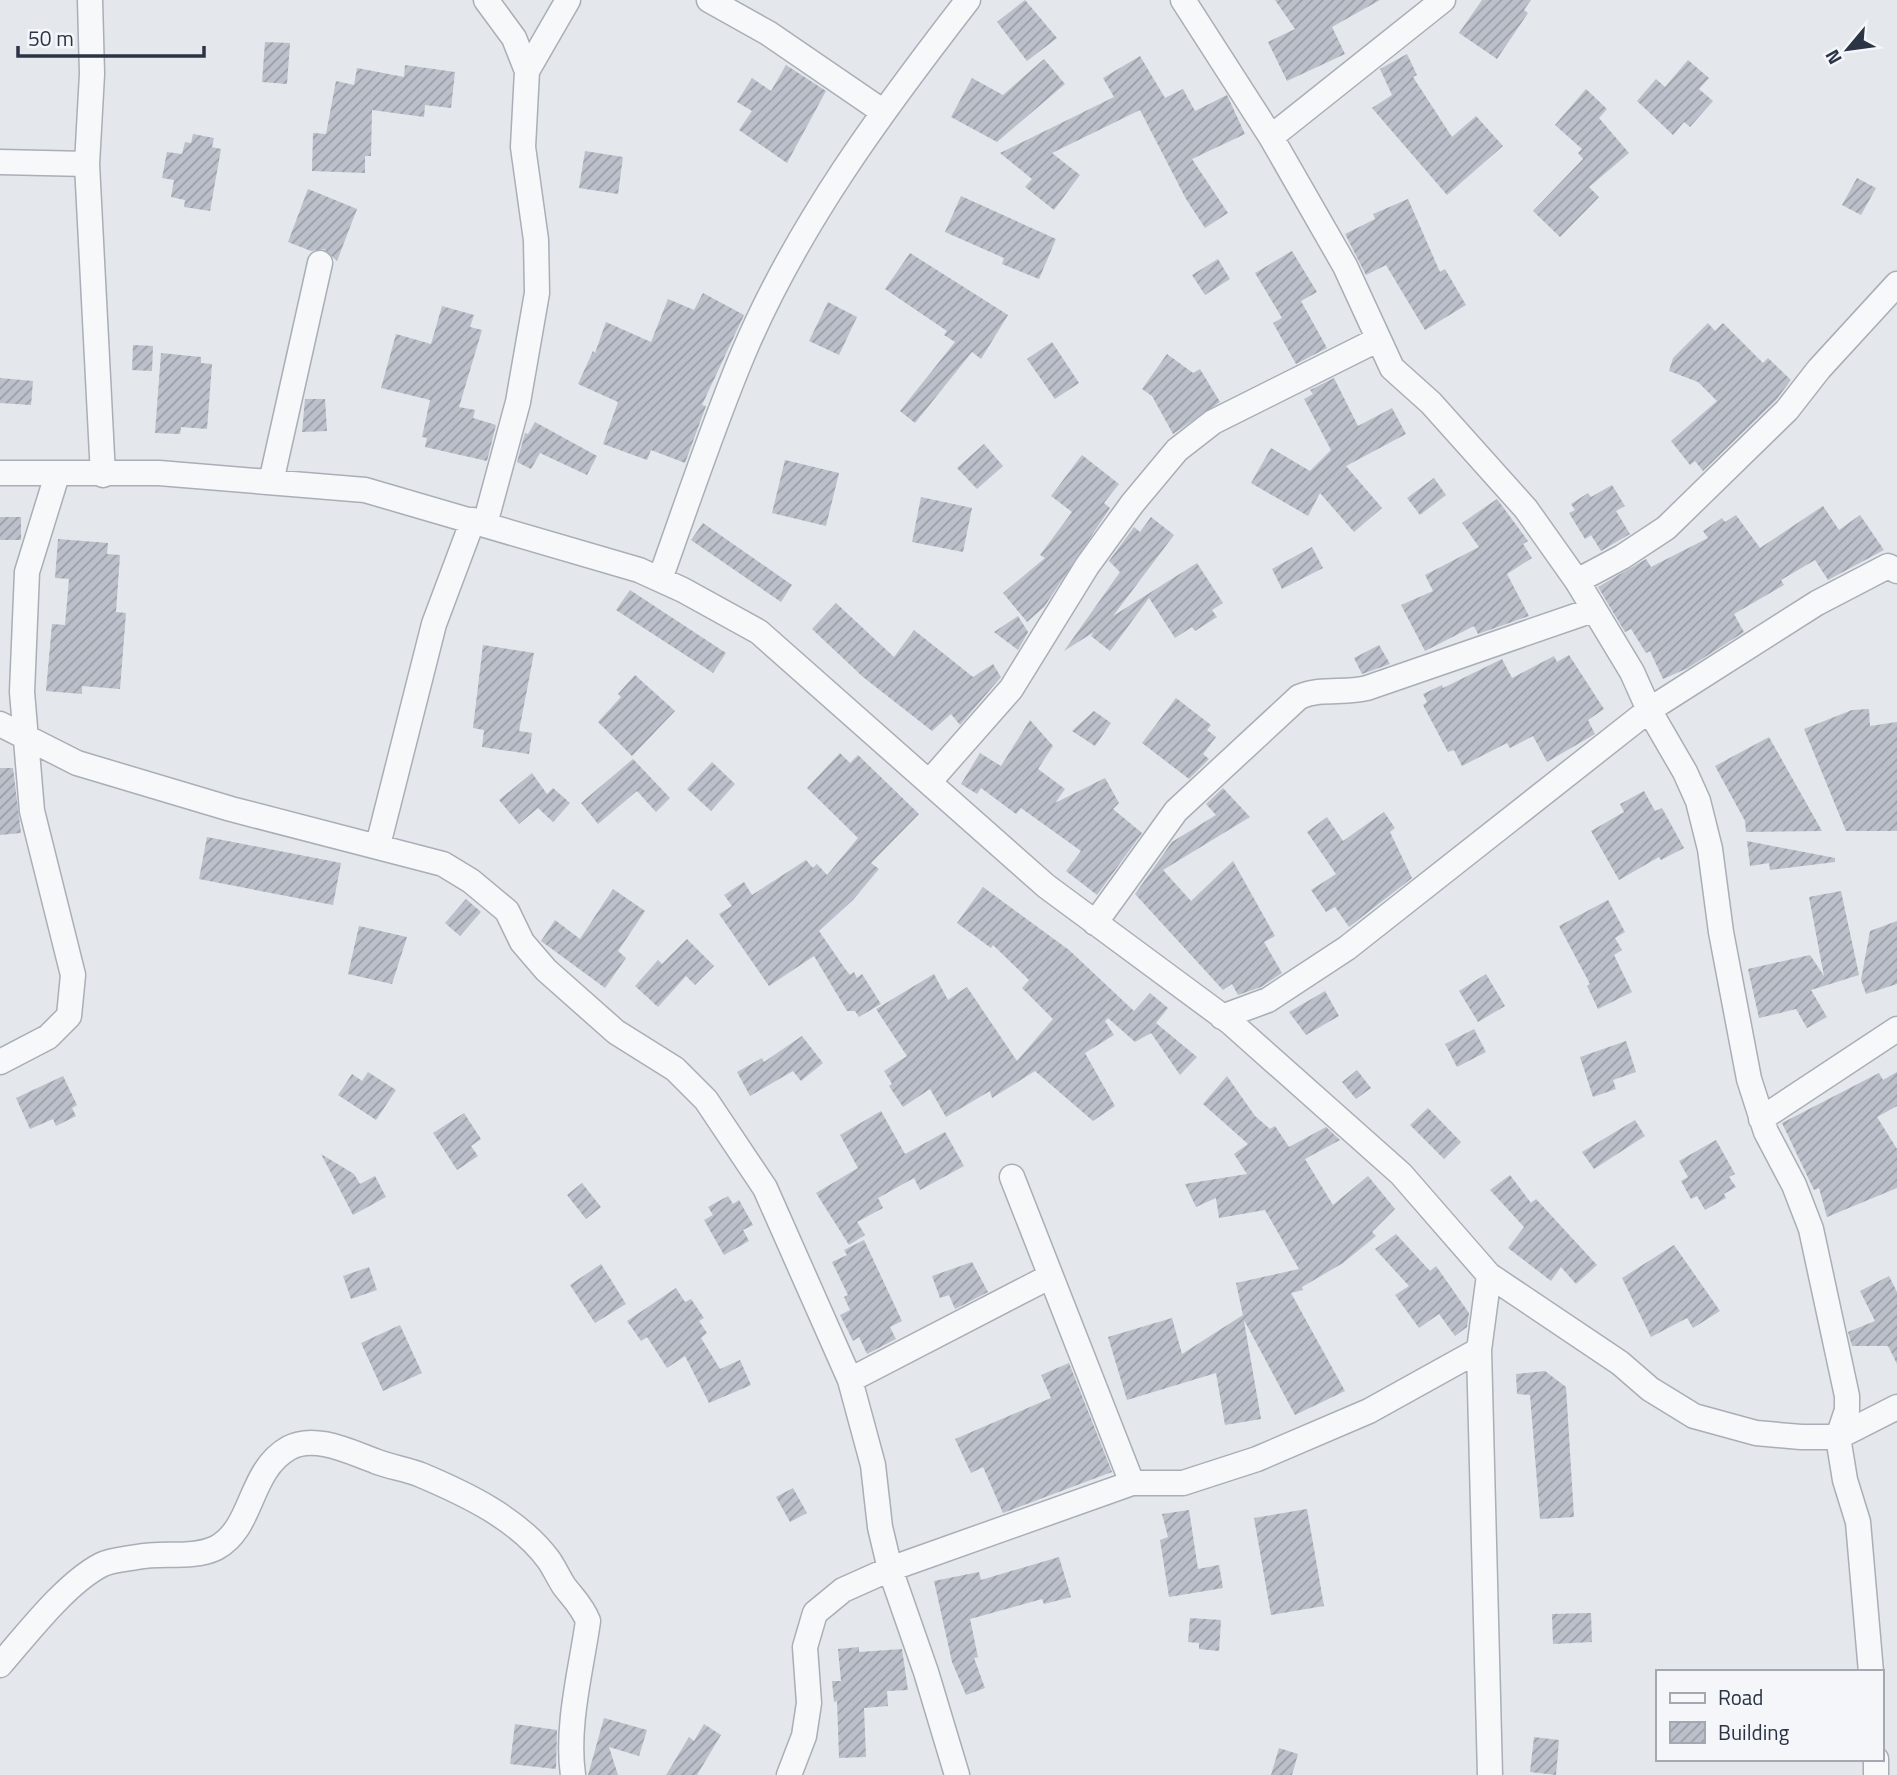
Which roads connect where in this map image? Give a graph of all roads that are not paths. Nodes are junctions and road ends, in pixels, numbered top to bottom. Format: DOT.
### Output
graph roads {
  1 [pos="90,0"];
  2 [pos="486,0"];
  3 [pos="568,0"];
  4 [pos="709,0"];
  5 [pos="968,0"];
  6 [pos="1183,0"];
  7 [pos="1443,0"];
  8 [pos="527,71"];
  9 [pos="882,111"];
  10 [pos="1270,137"];
  11 [pos="0,163"];
  12 [pos="87,164"];
  13 [pos="320,263"];
  14 [pos="1897,285"];
  15 [pos="1377,340"];
  16 [pos="0,474"];
  17 [pos="57,475"];
  18 [pos="103,475"];
  19 [pos="271,482"];
  20 [pos="479,522"];
  21 [pos="1897,571"];
  22 [pos="660,579"];
  23 [pos="1577,581"];
  24 [pos="1593,610"];
  25 [pos="1649,710"];
  26 [pos="0,724"];
  27 [pos="24,735"];
  28 [pos="930,781"];
  29 [pos="378,845"];
  30 [pos="1095,923"];
  31 [pos="1222,1017"];
  32 [pos="1897,1029"];
  33 [pos="0,1062"];
  34 [pos="1761,1119"];
  35 [pos="1012,1177"];
  36 [pos="1489,1275"];
  37 [pos="1049,1277"];
  38 [pos="1479,1350"];
  39 [pos="850,1380"];
  40 [pos="1897,1408"];
  41 [pos="1838,1437"];
  42 [pos="1132,1483"];
  43 [pos="890,1569"];
  44 [pos="0,1665"];
  45 [pos="1871,1670"];
  46 [pos="573,1775"];
  47 [pos="789,1775"];
  48 [pos="957,1775"];
  49 [pos="1490,1775"];
  1 -- 12 [label="street"];
  2 -- 8 [label="street"];
  3 -- 8 [label="street"];
  4 -- 9 [label="street"];
  5 -- 9 [label="street"];
  6 -- 10 [label="street"];
  7 -- 10 [label="street"];
  8 -- 20 [label="street"];
  9 -- 22 [label="street"];
  10 -- 15 [label="street"];
  11 -- 12 [label="street"];
  12 -- 18 [label="street"];
  13 -- 19 [label="street"];
  14 -- 23 [label="street"];
  15 -- 23 [label="street"];
  15 -- 28 [label="street"];
  16 -- 17 [label="street"];
  17 -- 18 [label="street"];
  17 -- 27 [label="street"];
  18 -- 19 [label="street"];
  19 -- 20 [label="street"];
  20 -- 22 [label="street"];
  20 -- 29 [label="street"];
  21 -- 25 [label="street"];
  22 -- 28 [label="street"];
  23 -- 24 [label="street"];
  24 -- 25 [label="street"];
  24 -- 30 [label="street"];
  25 -- 31 [label="street"];
  25 -- 34 [label="street"];
  26 -- 27 [label="street"];
  27 -- 29 [label="street"];
  27 -- 33 [label="street"];
  28 -- 30 [label="street"];
  29 -- 39 [label="street"];
  30 -- 31 [label="street"];
  31 -- 36 [label="street"];
  32 -- 34 [label="street"];
  34 -- 41 [label="street"];
  35 -- 37 [label="street"];
  36 -- 38 [label="street"];
  36 -- 41 [label="street"];
  37 -- 39 [label="street"];
  37 -- 42 [label="street"];
  38 -- 42 [label="street"];
  38 -- 49 [label="street"];
  39 -- 43 [label="street"];
  40 -- 41 [label="street"];
  41 -- 45 [label="street"];
  42 -- 43 [label="street"];
  43 -- 47 [label="street"];
  43 -- 48 [label="street"];
  44 -- 46 [label="street"];
}
